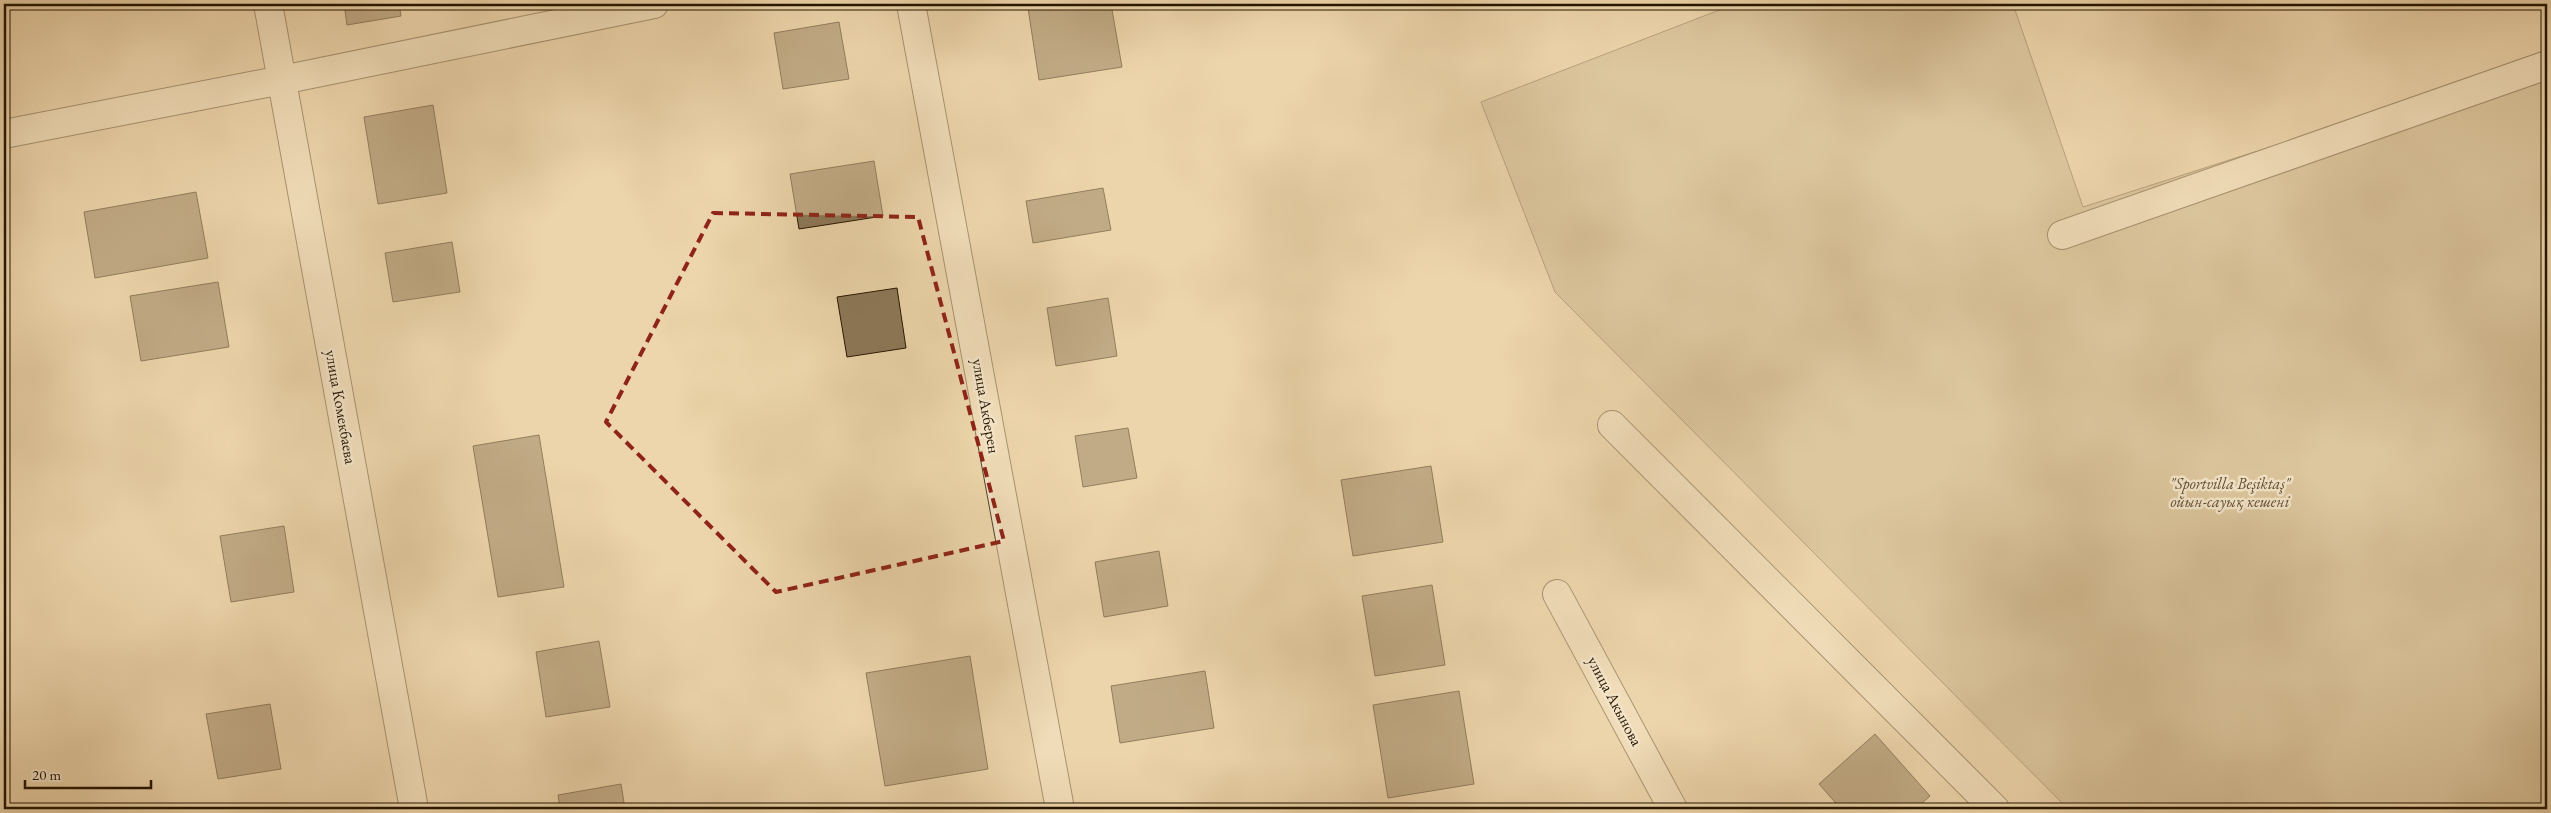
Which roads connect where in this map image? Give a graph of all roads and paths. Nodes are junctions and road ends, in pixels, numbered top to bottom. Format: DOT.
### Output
graph roads {
  1 [pos="268,4"];
  2 [pos="654,4"];
  3 [pos="911,4"];
  4 [pos="2547,65"];
  5 [pos="282,80"];
  6 [pos="4,134"];
  7 [pos="2062,235"];
  8 [pos="1612,425"];
  9 [pos="1557,594"];
  10 [pos="414,809"];
  11 [pos="1060,809"];
  12 [pos="1673,809"];
  13 [pos="1995,809"];
  1 -- 5 [label="street, улица Комекбаева"];
  2 -- 5 [label="street"];
  3 -- 11 [label="street, улица Акберен"];
  4 -- 7 [label="street"];
  5 -- 6 [label="street"];
  5 -- 10 [label="street, улица Комекбаева"];
  8 -- 13 [label="street"];
  9 -- 12 [label="street, улица Акынова"];
}
